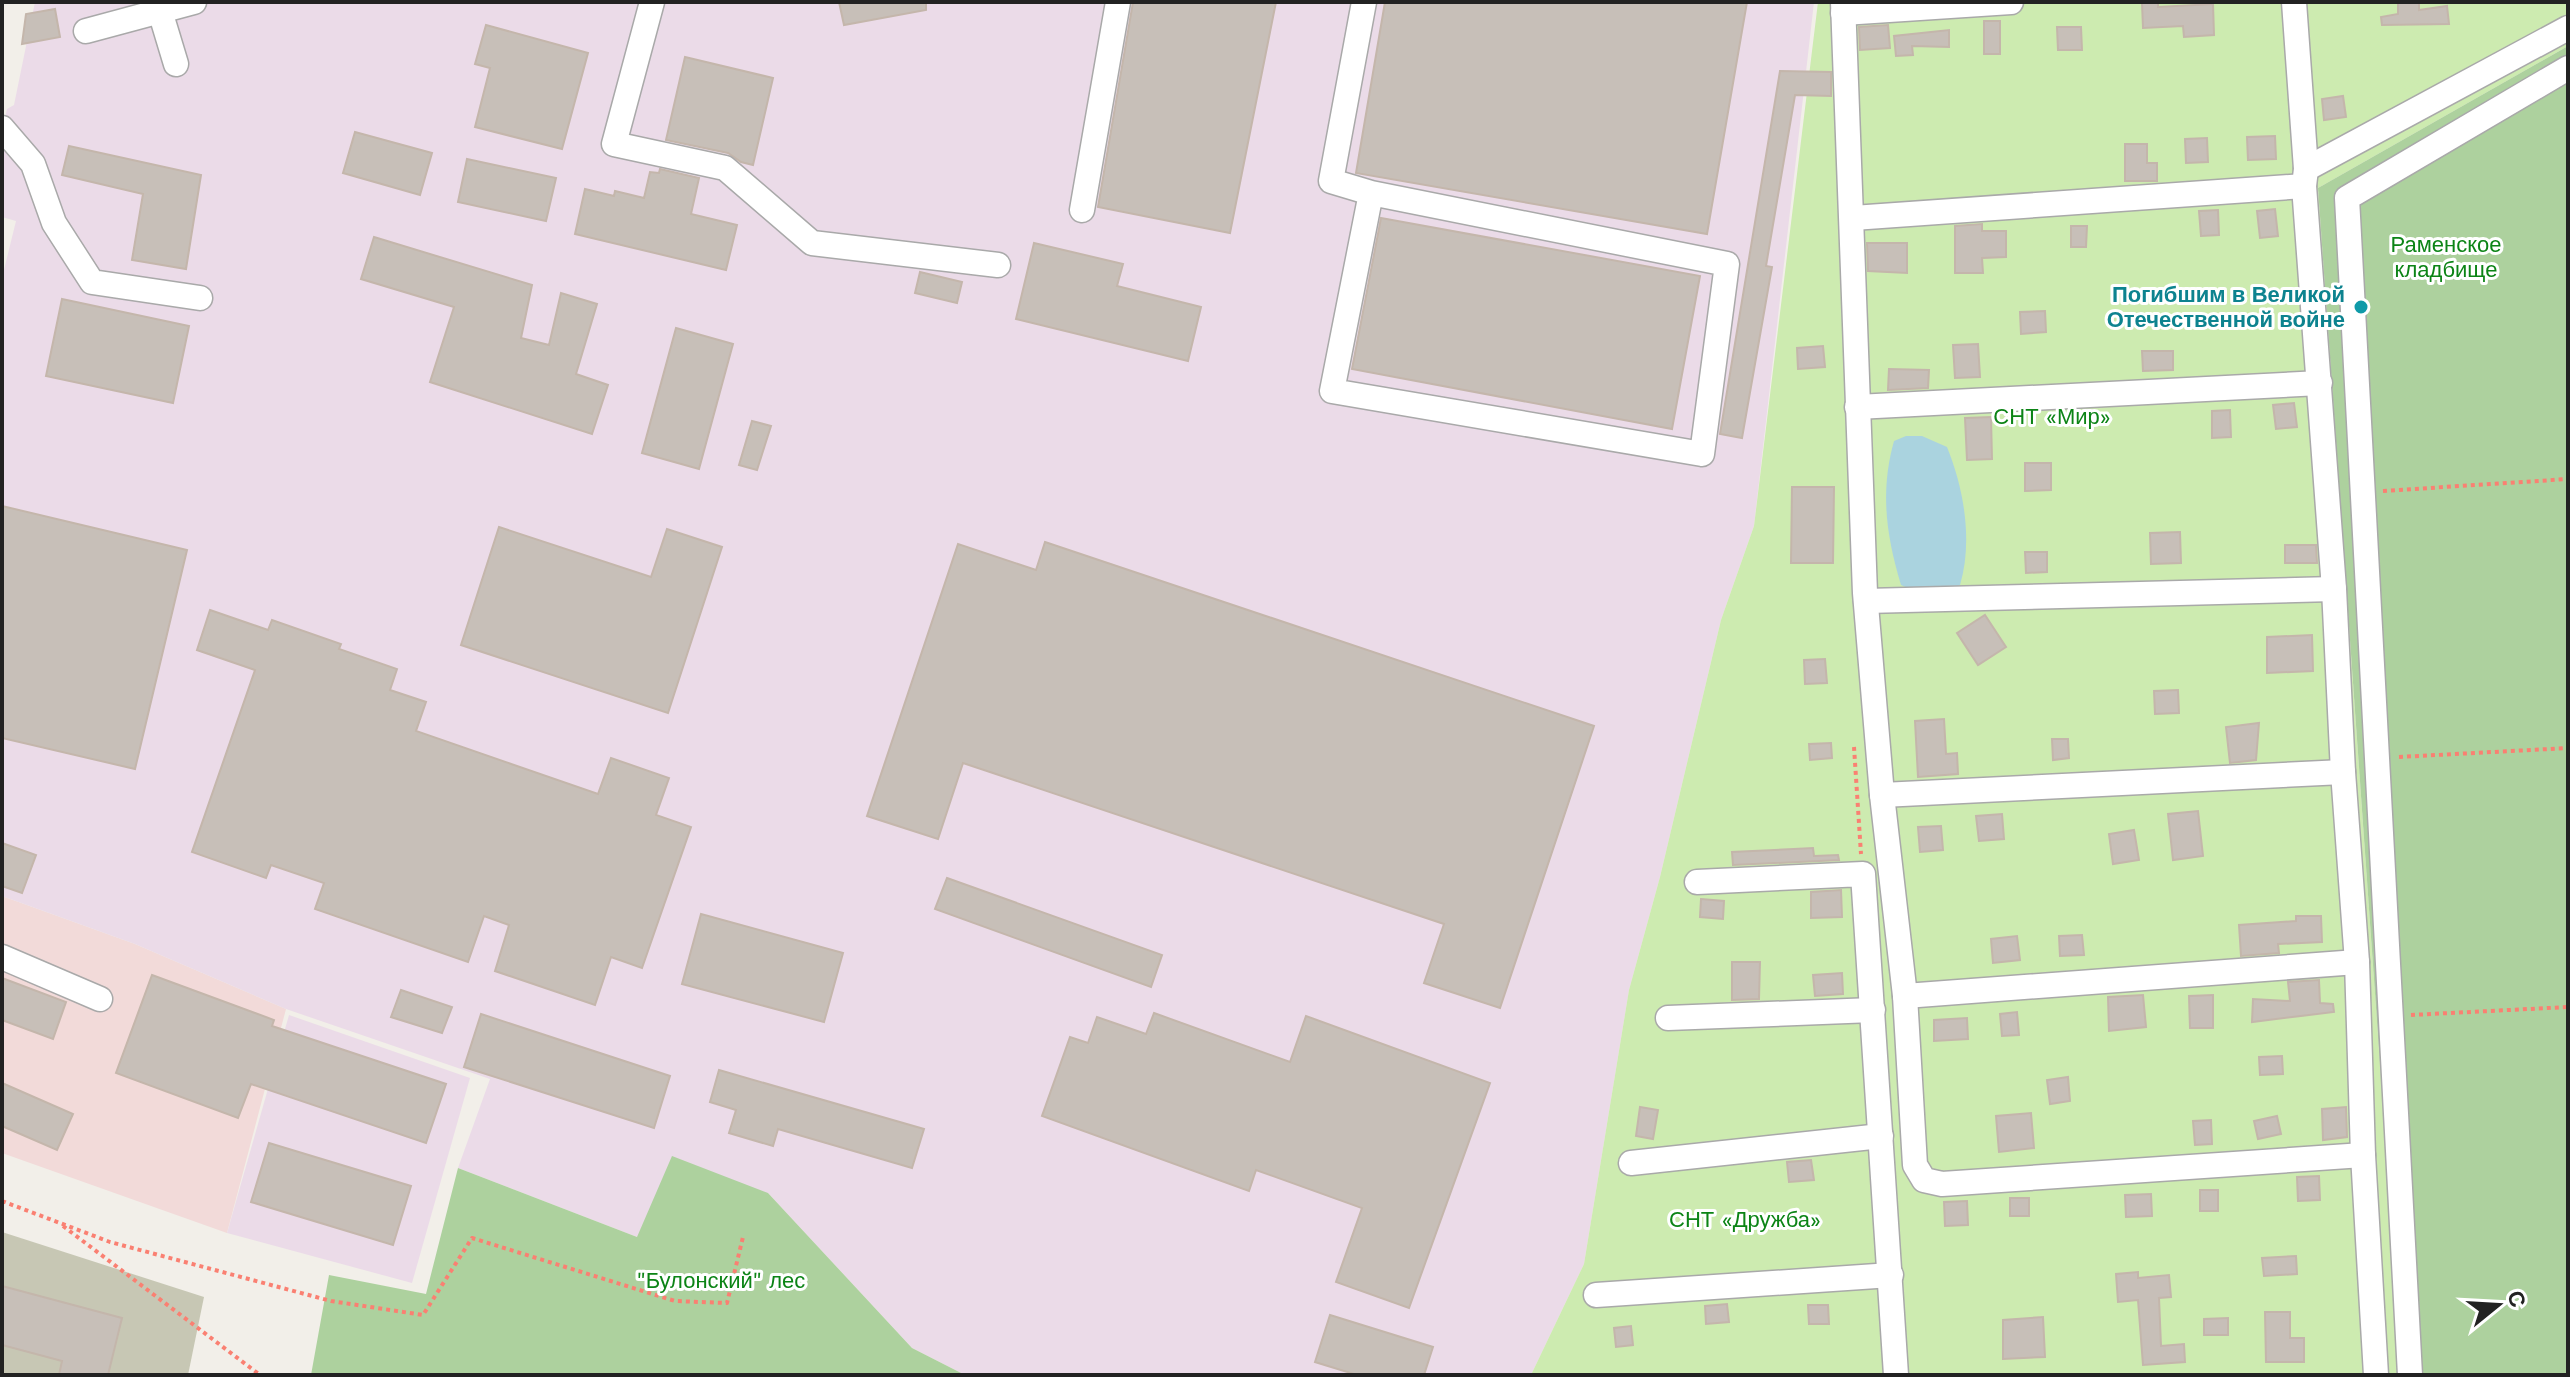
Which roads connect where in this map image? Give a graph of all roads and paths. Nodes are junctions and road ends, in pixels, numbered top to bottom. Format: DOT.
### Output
graph roads {
  1 [pos="194,2"];
  2 [pos="652,2"];
  3 [pos="1118,2"];
  4 [pos="1364,2"];
  5 [pos="2011,2"];
  6 [pos="2294,2"];
  7 [pos="1843,8"];
  8 [pos="160,11"];
  9 [pos="2568,28"];
  10 [pos="86,31"];
  11 [pos="176,64"];
  12 [pos="2568,68"];
  13 [pos="2,128"];
  14 [pos="2305,178"];
  15 [pos="1371,193"];
  16 [pos="1082,210"];
  17 [pos="1853,218"];
  18 [pos="998,265"];
  19 [pos="200,298"];
  20 [pos="2320,383"];
  21 [pos="1857,407"];
  22 [pos="2568,479"];
  23 [pos="2363,492"];
  24 [pos="2334,589"];
  25 [pos="1866,601"];
  26 [pos="1853,739"];
  27 [pos="2568,748"];
  28 [pos="2377,758"];
  29 [pos="2343,772"];
  30 [pos="1882,795"];
  31 [pos="1863,874"];
  32 [pos="1697,882"];
  33 [pos="2,957"];
  34 [pos="2357,962"];
  35 [pos="1905,996"];
  36 [pos="100,999"];
  37 [pos="2568,1007"];
  38 [pos="1873,1010"];
  39 [pos="2390,1016"];
  40 [pos="1668,1018"];
  41 [pos="1881,1136"];
  42 [pos="2363,1155"];
  43 [pos="1631,1163"];
  44 [pos="2,1201"];
  45 [pos="58,1222"];
  46 [pos="743,1237"];
  47 [pos="1891,1275"];
  48 [pos="1596,1295"];
  49 [pos="260,1375"];
  50 [pos="1896,1375"];
  51 [pos="2376,1375"];
  52 [pos="2410,1375"];
  1 -- 8 [label="lane"];
  2 -- 18 [label="lane"];
  3 -- 16 [label="lane"];
  4 -- 15 [label="lane"];
  5 -- 7 [label="lane"];
  6 -- 14 [label="lane"];
  7 -- 17 [label="lane"];
  8 -- 10 [label="lane"];
  8 -- 11 [label="lane"];
  9 -- 14 [label="lane"];
  12 -- 23 [label="lane"];
  13 -- 19 [label="lane"];
  14 -- 17 [label="lane"];
  14 -- 20 [label="lane"];
  15 -- 15 [label="lane"];
  17 -- 21 [label="lane"];
  20 -- 21 [label="lane"];
  20 -- 24 [label="lane"];
  21 -- 25 [label="lane"];
  22 -- 23 [label="path"];
  23 -- 28 [label="lane"];
  24 -- 25 [label="lane"];
  24 -- 29 [label="lane"];
  25 -- 30 [label="lane"];
  26 -- 31 [label="path"];
  27 -- 28 [label="path"];
  28 -- 39 [label="lane"];
  29 -- 30 [label="lane"];
  29 -- 34 [label="lane"];
  30 -- 35 [label="lane"];
  31 -- 32 [label="lane"];
  31 -- 38 [label="lane"];
  33 -- 36 [label="lane"];
  34 -- 35 [label="lane"];
  34 -- 42 [label="lane"];
  35 -- 42 [label="lane"];
  37 -- 39 [label="path"];
  38 -- 40 [label="lane"];
  38 -- 41 [label="lane"];
  39 -- 52 [label="lane"];
  41 -- 43 [label="lane"];
  41 -- 47 [label="lane"];
  42 -- 51 [label="lane"];
  44 -- 45 [label="path"];
  45 -- 46 [label="path"];
  45 -- 49 [label="path"];
  47 -- 48 [label="lane"];
  47 -- 50 [label="lane"];
}
